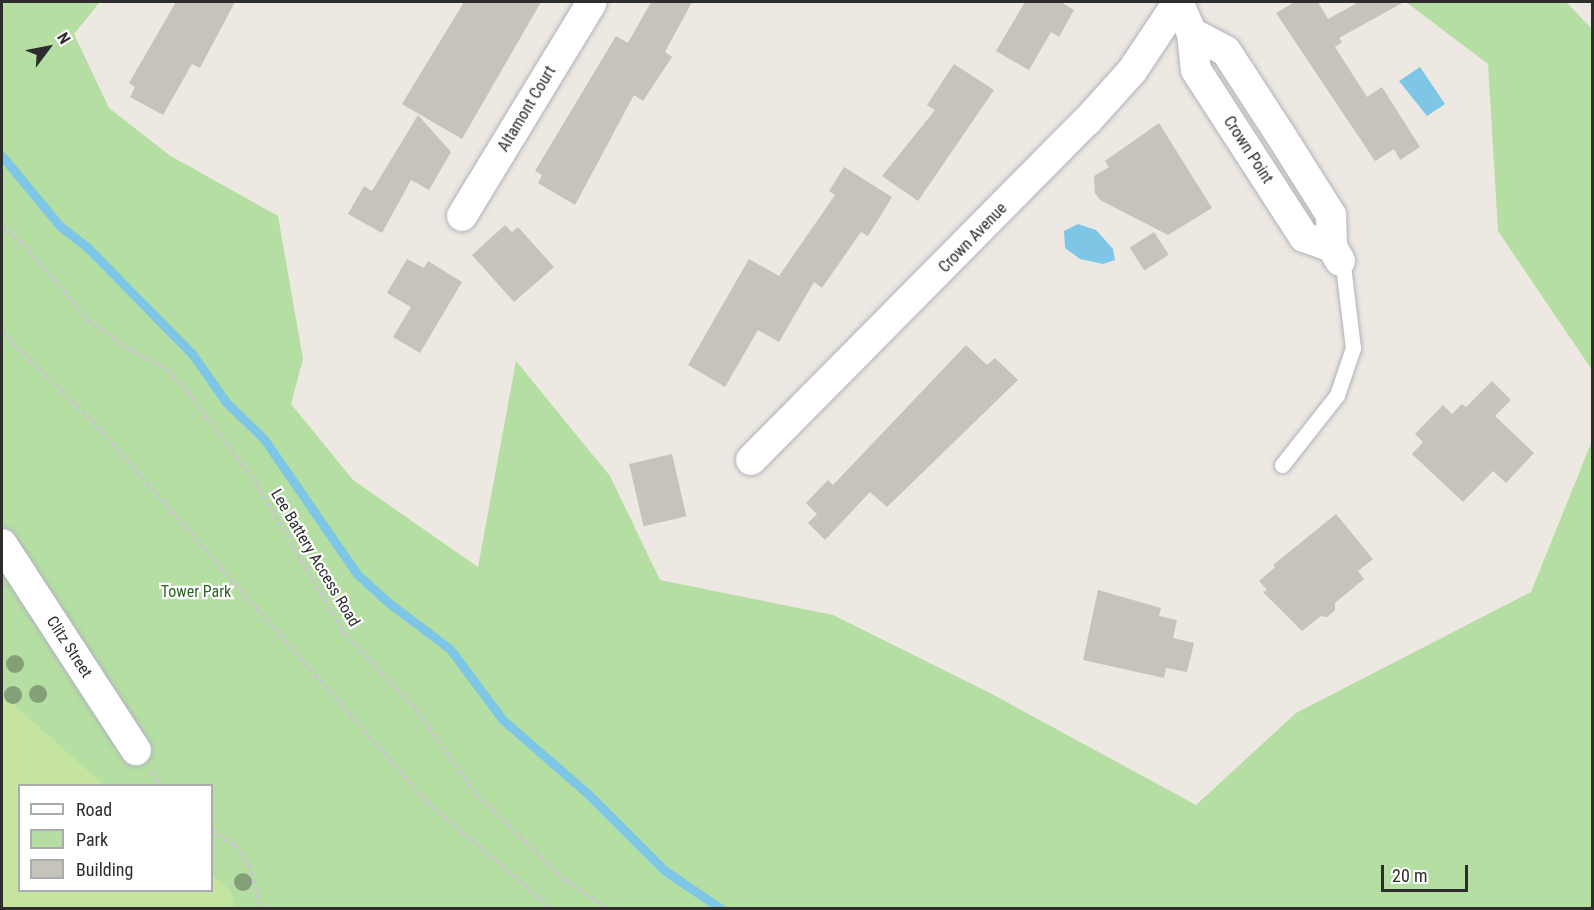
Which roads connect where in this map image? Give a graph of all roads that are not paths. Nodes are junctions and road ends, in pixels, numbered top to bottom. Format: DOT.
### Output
graph roads {
  1 [pos="592,2"];
  2 [pos="1178,2"];
  3 [pos="462,216"];
  4 [pos="1337,256"];
  5 [pos="751,460"];
  6 [pos="1282,465"];
  7 [pos="2,544"];
  8 [pos="136,750"];
  1 -- 3 [label="street, Altamont Court"];
  2 -- 4 [label="street, Crown Point"];
  2 -- 5 [label="street, Crown Avenue"];
  4 -- 6 [label="lane"];
  7 -- 8 [label="street, Clitz Street"];
}
